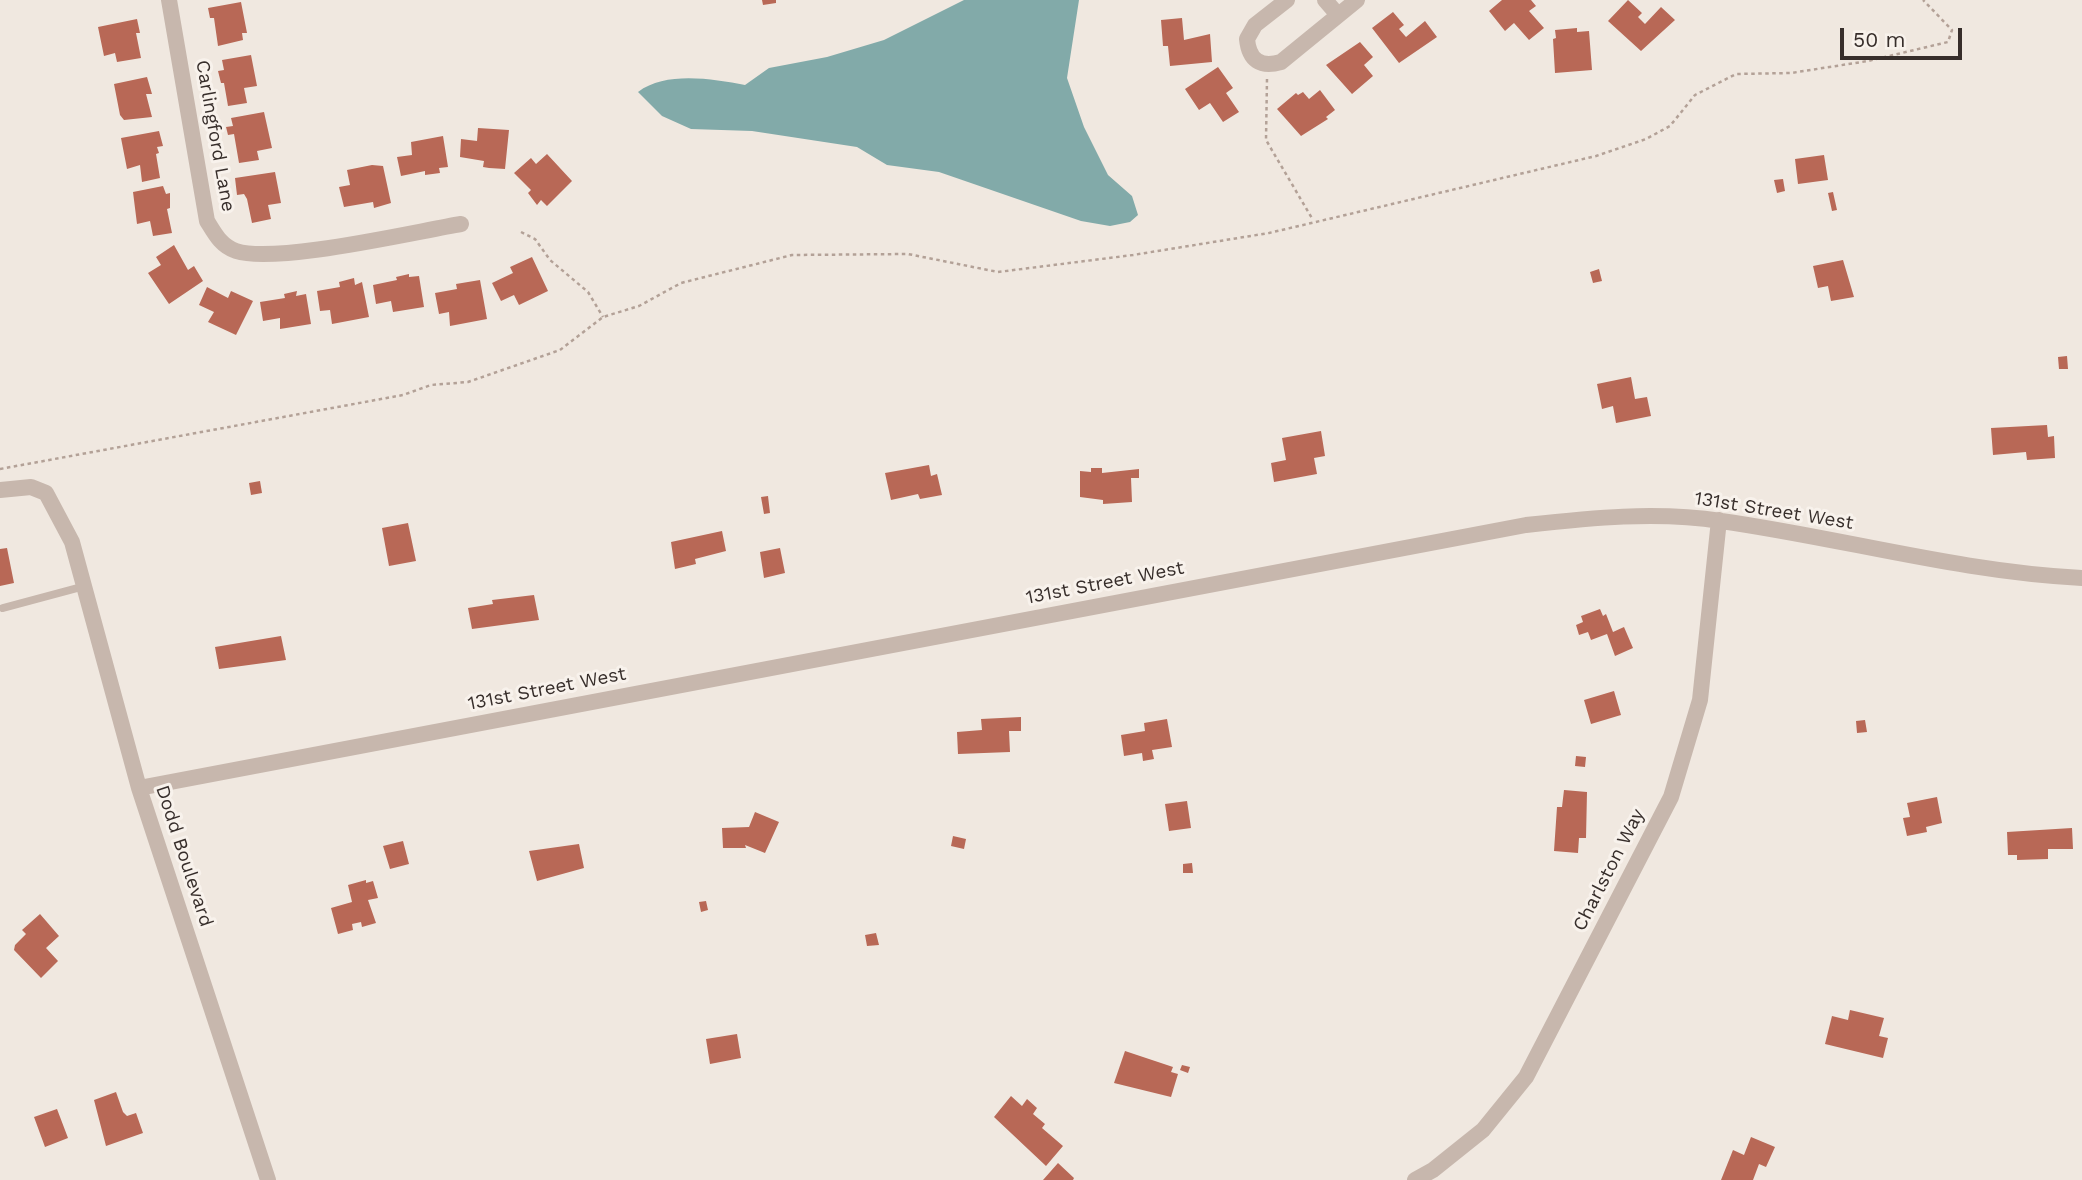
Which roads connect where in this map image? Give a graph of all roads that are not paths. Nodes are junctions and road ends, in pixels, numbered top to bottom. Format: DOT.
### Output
graph roads {
  1 [pos="169,0"];
  2 [pos="1287,0"];
  3 [pos="1325,0"];
  4 [pos="1357,0"];
  5 [pos="1338,15"];
  6 [pos="461,224"];
  7 [pos="0,490"];
  8 [pos="1719,520"];
  9 [pos="2082,578"];
  10 [pos="86,585"];
  11 [pos="4,608"];
  12 [pos="139,788"];
  13 [pos="268,1180"];
  14 [pos="1415,1180"];
  1 -- 6 [label="street, Carlingford Lane"];
  2 -- 5 [label="street"];
  3 -- 5 [label="street"];
  4 -- 5 [label="street"];
  7 -- 10 [label="street, Dodd Boulevard"];
  8 -- 9 [label="street, 131st Street West"];
  8 -- 12 [label="street, 131st Street West"];
  8 -- 14 [label="street, Charlston Way"];
  10 -- 11 [label="lane"];
  10 -- 12 [label="street, Dodd Boulevard"];
  12 -- 13 [label="street, Dodd Boulevard"];
}
